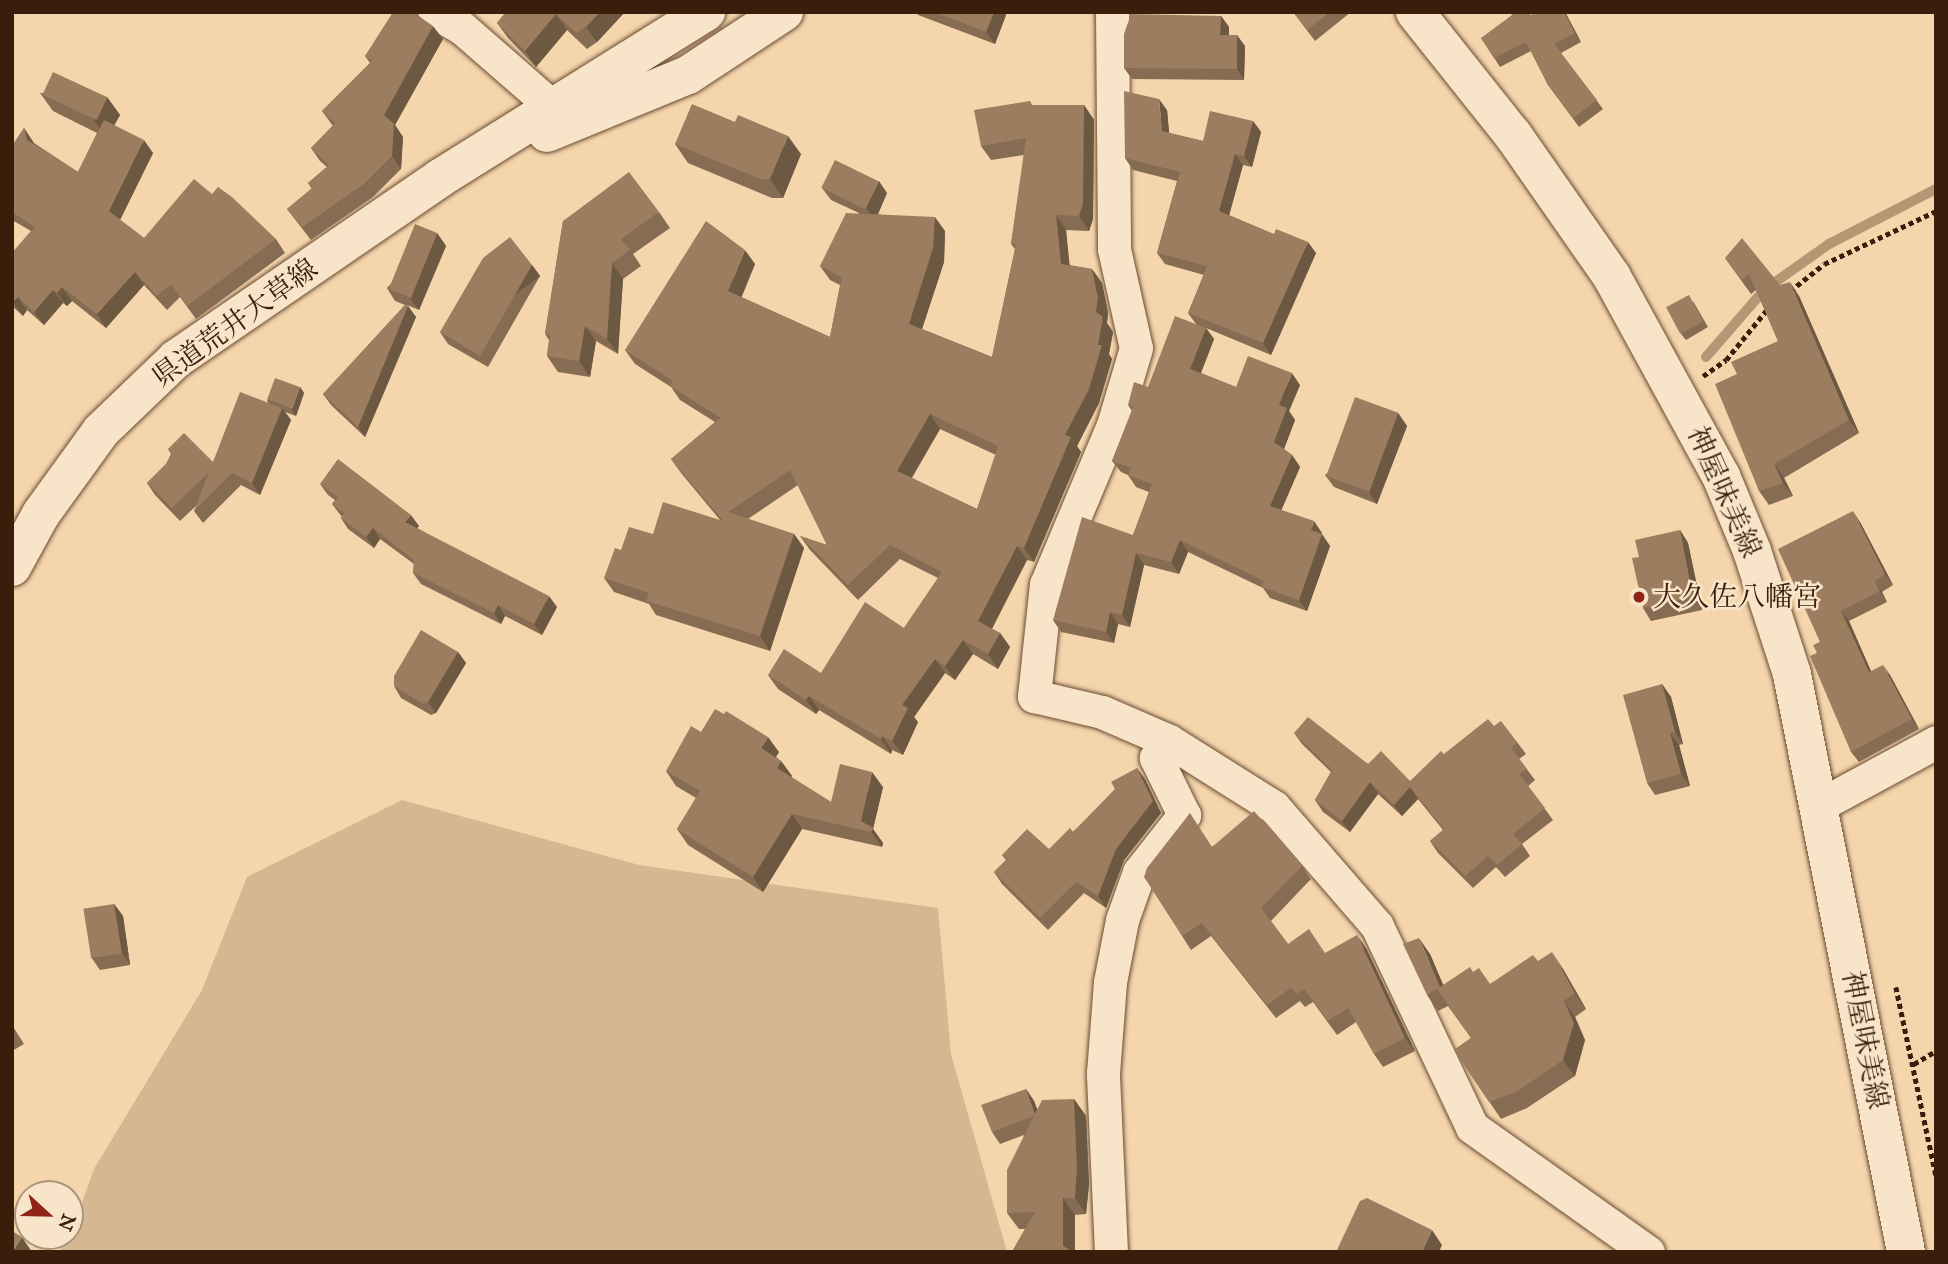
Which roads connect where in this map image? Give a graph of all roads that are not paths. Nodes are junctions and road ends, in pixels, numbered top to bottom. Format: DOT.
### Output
graph roads {
  1 [pos="434,12"];
  2 [pos="706,12"];
  3 [pos="784,12"];
  4 [pos="1112,12"];
  5 [pos="1415,12"];
  6 [pos="555,109"];
  7 [pos="440,178"];
  8 [pos="12,567"];
  9 [pos="1169,741"];
  10 [pos="1936,742"];
  11 [pos="1820,805"];
  12 [pos="1111,1252"];
  13 [pos="1648,1252"];
  14 [pos="1906,1252"];
  1 -- 6 [label="street"];
  2 -- 6 [label="main road, 県道荒井大草線"];
  3 -- 7 [label="main road, 県道荒井大草線"];
  4 -- 9 [label="street"];
  5 -- 11 [label="main road, 神屋味美線"];
  6 -- 7 [label="main road, 県道荒井大草線"];
  7 -- 8 [label="main road, 県道荒井大草線"];
  9 -- 12 [label="street"];
  9 -- 13 [label="street"];
  10 -- 11 [label="street"];
  11 -- 14 [label="main road, 神屋味美線"];
}
